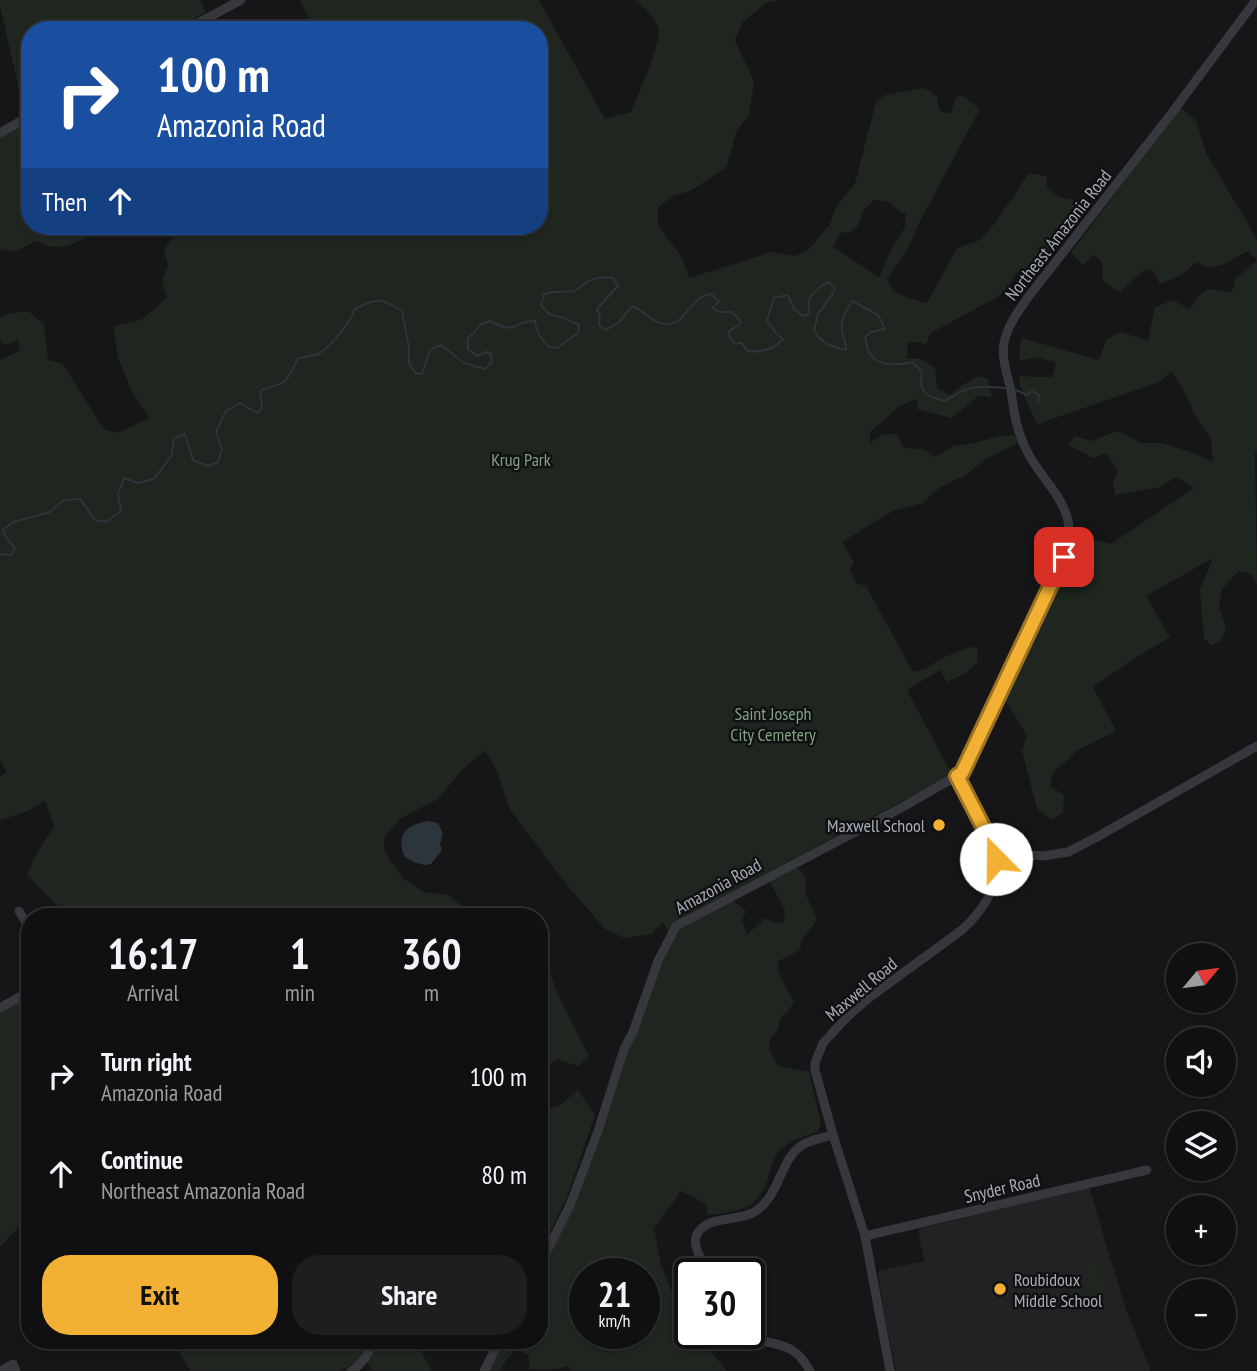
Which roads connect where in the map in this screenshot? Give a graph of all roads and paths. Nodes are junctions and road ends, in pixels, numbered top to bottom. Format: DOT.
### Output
graph roads {
  1 [pos="240,0"];
  2 [pos="1256,0"];
  3 [pos="202,21"];
  4 [pos="21,121"];
  5 [pos="0,133"];
  6 [pos="993,709"];
  7 [pos="1257,746"];
  8 [pos="957,776"];
  9 [pos="996,859"];
  10 [pos="19,911"];
  11 [pos="21,914"];
  12 [pos="21,996"];
  13 [pos="0,1007"];
  14 [pos="834,1135"];
  15 [pos="1147,1170"];
  16 [pos="865,1236"];
  17 [pos="548,1249"];
  18 [pos="701,1258"];
  19 [pos="765,1341"];
  20 [pos="370,1349"];
  21 [pos="495,1349"];
  22 [pos="15,1368"];
  23 [pos="0,1371"];
  24 [pos="351,1371"];
  25 [pos="484,1371"];
  26 [pos="810,1371"];
  27 [pos="890,1371"];
  1 -- 3 [label="street"];
  2 -- 6 [label="street, Northeast Amazonia Road"];
  4 -- 5 [label="street"];
  6 -- 8 [label="street, Amazonia Road"];
  7 -- 9 [label="street"];
  8 -- 9 [label="street"];
  8 -- 17 [label="street, Amazonia Road"];
  9 -- 14 [label="street, Maxwell Road"];
  10 -- 11 [label="street"];
  12 -- 13 [label="street"];
  14 -- 16 [label="street, Maxwell Road"];
  14 -- 18 [label="street"];
  15 -- 16 [label="street, Snyder Road"];
  16 -- 27 [label="street, Maxwell Road"];
  19 -- 26 [label="street"];
  20 -- 24 [label="street"];
  21 -- 25 [label="street"];
  22 -- 23 [label="street"];
}
